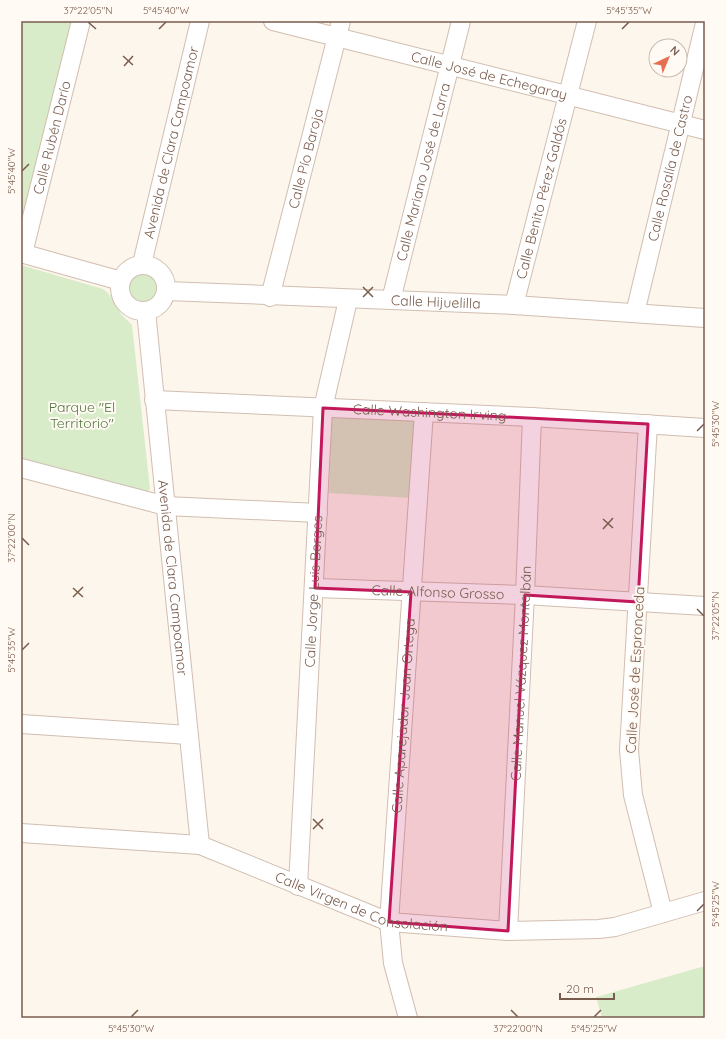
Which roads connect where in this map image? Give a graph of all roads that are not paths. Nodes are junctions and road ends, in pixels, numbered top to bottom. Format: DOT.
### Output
graph roads {
  1 [pos="81,21"];
  2 [pos="200,21"];
  3 [pos="273,21"];
  4 [pos="462,21"];
  5 [pos="587,21"];
  6 [pos="705,23"];
  7 [pos="339,29"];
  8 [pos="450,66"];
  9 [pos="569,96"];
  10 [pos="680,124"];
  11 [pos="705,130"];
  12 [pos="22,253"];
  13 [pos="142,264"];
  14 [pos="121,281"];
  15 [pos="167,291"];
  16 [pos="270,296"];
  17 [pos="348,300"];
  18 [pos="391,300"];
  19 [pos="514,305"];
  20 [pos="146,311"];
  21 [pos="635,313"];
  22 [pos="705,318"];
  23 [pos="154,400"];
  24 [pos="323,408"];
  25 [pos="424,412"];
  26 [pos="532,417"];
  27 [pos="648,424"];
  28 [pos="705,428"];
  29 [pos="21,468"];
  30 [pos="166,506"];
  31 [pos="318,512"];
  32 [pos="315,588"];
  33 [pos="411,592"];
  34 [pos="526,595"];
  35 [pos="638,602"];
  36 [pos="705,606"];
  37 [pos="21,724"];
  38 [pos="189,735"];
  39 [pos="21,834"];
  40 [pos="200,845"];
  41 [pos="298,886"];
  42 [pos="705,901"];
  43 [pos="663,913"];
  44 [pos="389,922"];
  45 [pos="508,931"];
  46 [pos="408,1018"];
  1 -- 12 [label="street, Calle Rubén Darío"];
  2 -- 13 [label="street, Avenida de Clara Campoamor"];
  3 -- 7 [label="street, Calle José de Echegaray"];
  4 -- 8 [label="street, Calle Mariano José de Larra"];
  5 -- 9 [label="street, Calle Benito Pérez Galdós"];
  6 -- 10 [label="street, Calle Rosalía de Castro"];
  7 -- 8 [label="street, Calle José de Echegaray"];
  7 -- 16 [label="street, Calle Pío Baroja"];
  8 -- 9 [label="street, Calle José de Echegaray"];
  8 -- 18 [label="street, Calle Mariano José de Larra"];
  9 -- 10 [label="street, Calle José de Echegaray"];
  9 -- 19 [label="street, Calle Benito Pérez Galdós"];
  10 -- 11 [label="street, Calle José de Echegaray"];
  10 -- 21 [label="street, Calle Rosalía de Castro"];
  12 -- 14 [label="street"];
  13 -- 14 [label="street"];
  13 -- 15 [label="street"];
  14 -- 20 [label="street"];
  15 -- 16 [label="street, Calle Hijuelilla"];
  15 -- 20 [label="street"];
  16 -- 17 [label="street, Calle Hijuelilla"];
  17 -- 18 [label="street, Calle Hijuelilla"];
  17 -- 24 [label="street, Calle Jorge Luis Borges"];
  18 -- 19 [label="street, Calle Hijuelilla"];
  19 -- 21 [label="street, Calle Hijuelilla"];
  20 -- 23 [label="street, Avenida de Clara Campoamor"];
  21 -- 22 [label="street, Calle Hijuelilla"];
  23 -- 24 [label="street, Calle Washington Irving"];
  23 -- 30 [label="street, Avenida de Clara Campoamor"];
  24 -- 25 [label="street, Calle Washington Irving"];
  24 -- 31 [label="street, Calle Jorge Luis Borges"];
  25 -- 26 [label="street, Calle Washington Irving"];
  25 -- 33 [label="street, Calle Aparejador Juan Ortega"];
  26 -- 27 [label="street, Calle Washington Irving"];
  26 -- 34 [label="street, Calle Manuel Vázquez Montalbán"];
  27 -- 28 [label="street, Calle Washington Irving"];
  27 -- 35 [label="street, Calle José de Espronceda"];
  29 -- 30 [label="street"];
  30 -- 31 [label="street"];
  30 -- 38 [label="street, Avenida de Clara Campoamor"];
  31 -- 32 [label="street, Calle Jorge Luis Borges"];
  32 -- 33 [label="street, Calle Alfonso Grosso"];
  32 -- 41 [label="street, Calle Jorge Luis Borges"];
  33 -- 34 [label="street, Calle Alfonso Grosso"];
  33 -- 44 [label="street, Calle Aparejador Juan Ortega"];
  34 -- 35 [label="street, Calle Alfonso Grosso"];
  34 -- 45 [label="street, Calle Manuel Vázquez Montalbán"];
  35 -- 36 [label="street, Calle Alfonso Grosso"];
  35 -- 43 [label="street, Calle José de Espronceda"];
  37 -- 38 [label="street"];
  38 -- 40 [label="street, Avenida de Clara Campoamor"];
  39 -- 40 [label="street, Calle Virgen de Consolación"];
  40 -- 41 [label="street, Calle Virgen de Consolación"];
  41 -- 44 [label="street, Calle Virgen de Consolación"];
  42 -- 43 [label="street, Calle Virgen de Consolación"];
  43 -- 45 [label="street, Calle Virgen de Consolación"];
  44 -- 45 [label="street, Calle Virgen de Consolación"];
  44 -- 46 [label="street, Calle Aparejador Juan Ortega"];
}
